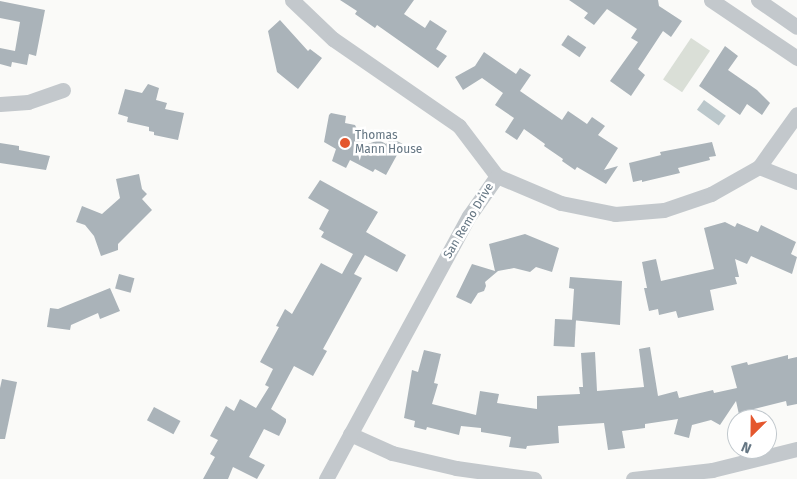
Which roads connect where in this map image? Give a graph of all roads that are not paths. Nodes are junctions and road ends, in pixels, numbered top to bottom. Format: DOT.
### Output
graph roads {
  1 [pos="292,0"];
  2 [pos="711,0"];
  3 [pos="758,0"];
  4 [pos="797,27"];
  5 [pos="797,58"];
  6 [pos="63,90"];
  7 [pos="0,104"];
  8 [pos="797,114"];
  9 [pos="759,167"];
  10 [pos="497,176"];
  11 [pos="797,182"];
  12 [pos="350,434"];
  13 [pos="797,449"];
  14 [pos="326,479"];
  15 [pos="534,479"];
  16 [pos="633,479"];
  1 -- 10 [label="street, San Remo Drive"];
  2 -- 5 [label="street"];
  3 -- 4 [label="street"];
  6 -- 7 [label="street"];
  8 -- 9 [label="street"];
  9 -- 10 [label="street"];
  9 -- 11 [label="street"];
  10 -- 12 [label="street, San Remo Drive"];
  12 -- 14 [label="street, San Remo Drive"];
  12 -- 15 [label="street"];
  13 -- 16 [label="street"];
}
